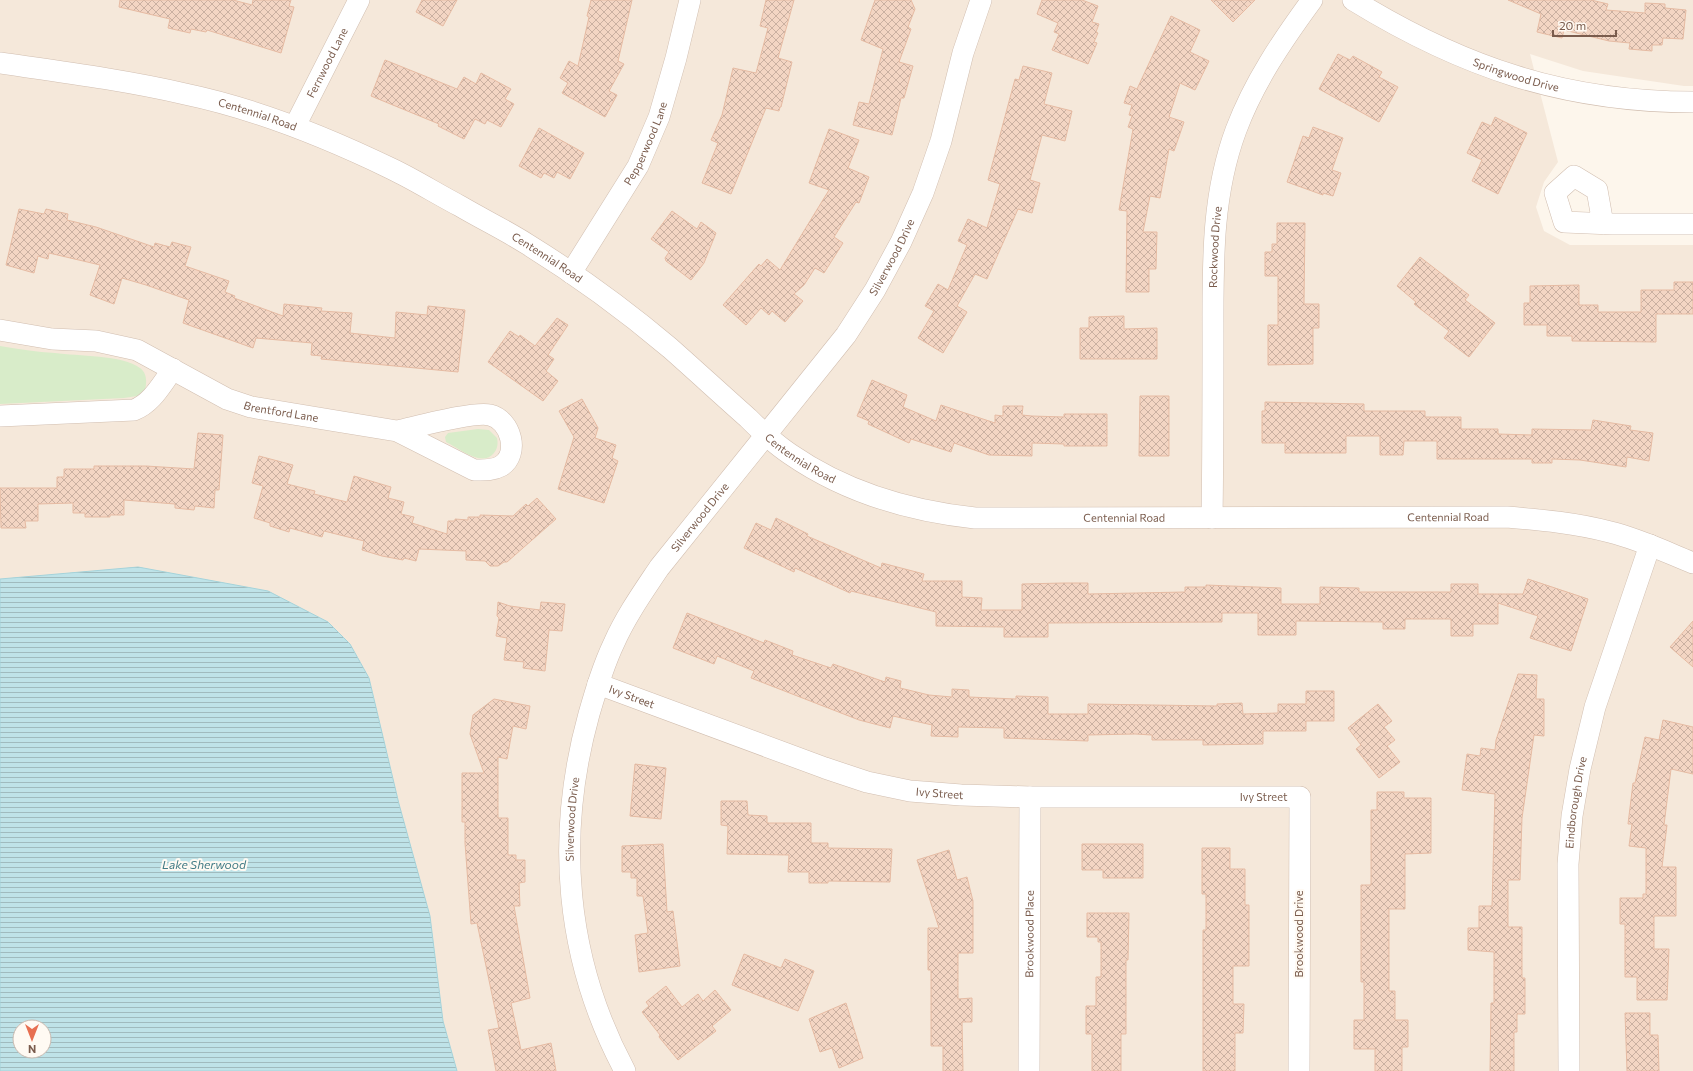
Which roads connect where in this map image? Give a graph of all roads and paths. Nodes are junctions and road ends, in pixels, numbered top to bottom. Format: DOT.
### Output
graph roads {
  1 [pos="359,0"];
  2 [pos="690,0"];
  3 [pos="981,0"];
  4 [pos="1312,0"];
  5 [pos="1353,0"];
  6 [pos="0,64"];
  7 [pos="1693,102"];
  8 [pos="295,126"];
  9 [pos="1603,224"];
  10 [pos="1693,224"];
  11 [pos="571,273"];
  12 [pos="0,330"];
  13 [pos="172,369"];
  14 [pos="0,416"];
  15 [pos="397,431"];
  16 [pos="766,436"];
  17 [pos="1212,518"];
  18 [pos="1650,545"];
  19 [pos="1693,563"];
  20 [pos="598,684"];
  21 [pos="1030,797"];
  22 [pos="1300,797"];
  23 [pos="625,1071"];
  24 [pos="1029,1071"];
  25 [pos="1299,1071"];
  26 [pos="1569,1071"];
  1 -- 8 [label="street, Fernwood Lane"];
  2 -- 11 [label="street, Pepperwood Lane"];
  3 -- 16 [label="street, Silverwood Drive"];
  4 -- 17 [label="street, Rockwood Drive"];
  5 -- 7 [label="street, Springwood Drive"];
  6 -- 8 [label="street, Centennial Road"];
  8 -- 11 [label="street, Centennial Road"];
  9 -- 10 [label="street"];
  11 -- 16 [label="street, Centennial Road"];
  12 -- 13 [label="street, Brentford Lane"];
  13 -- 14 [label="street"];
  13 -- 15 [label="street, Brentford Lane"];
  15 -- 15 [label="street, Brentford Lane"];
  16 -- 17 [label="street, Centennial Road"];
  16 -- 20 [label="street, Silverwood Drive"];
  17 -- 18 [label="street, Centennial Road"];
  18 -- 19 [label="street, Centennial Road"];
  18 -- 26 [label="street, Eindborough Drive"];
  20 -- 21 [label="street, Ivy Street"];
  20 -- 23 [label="street, Silverwood Drive"];
  21 -- 22 [label="street, Ivy Street"];
  21 -- 24 [label="street, Brookwood Place"];
  22 -- 25 [label="street, Brookwood Drive"];
}
